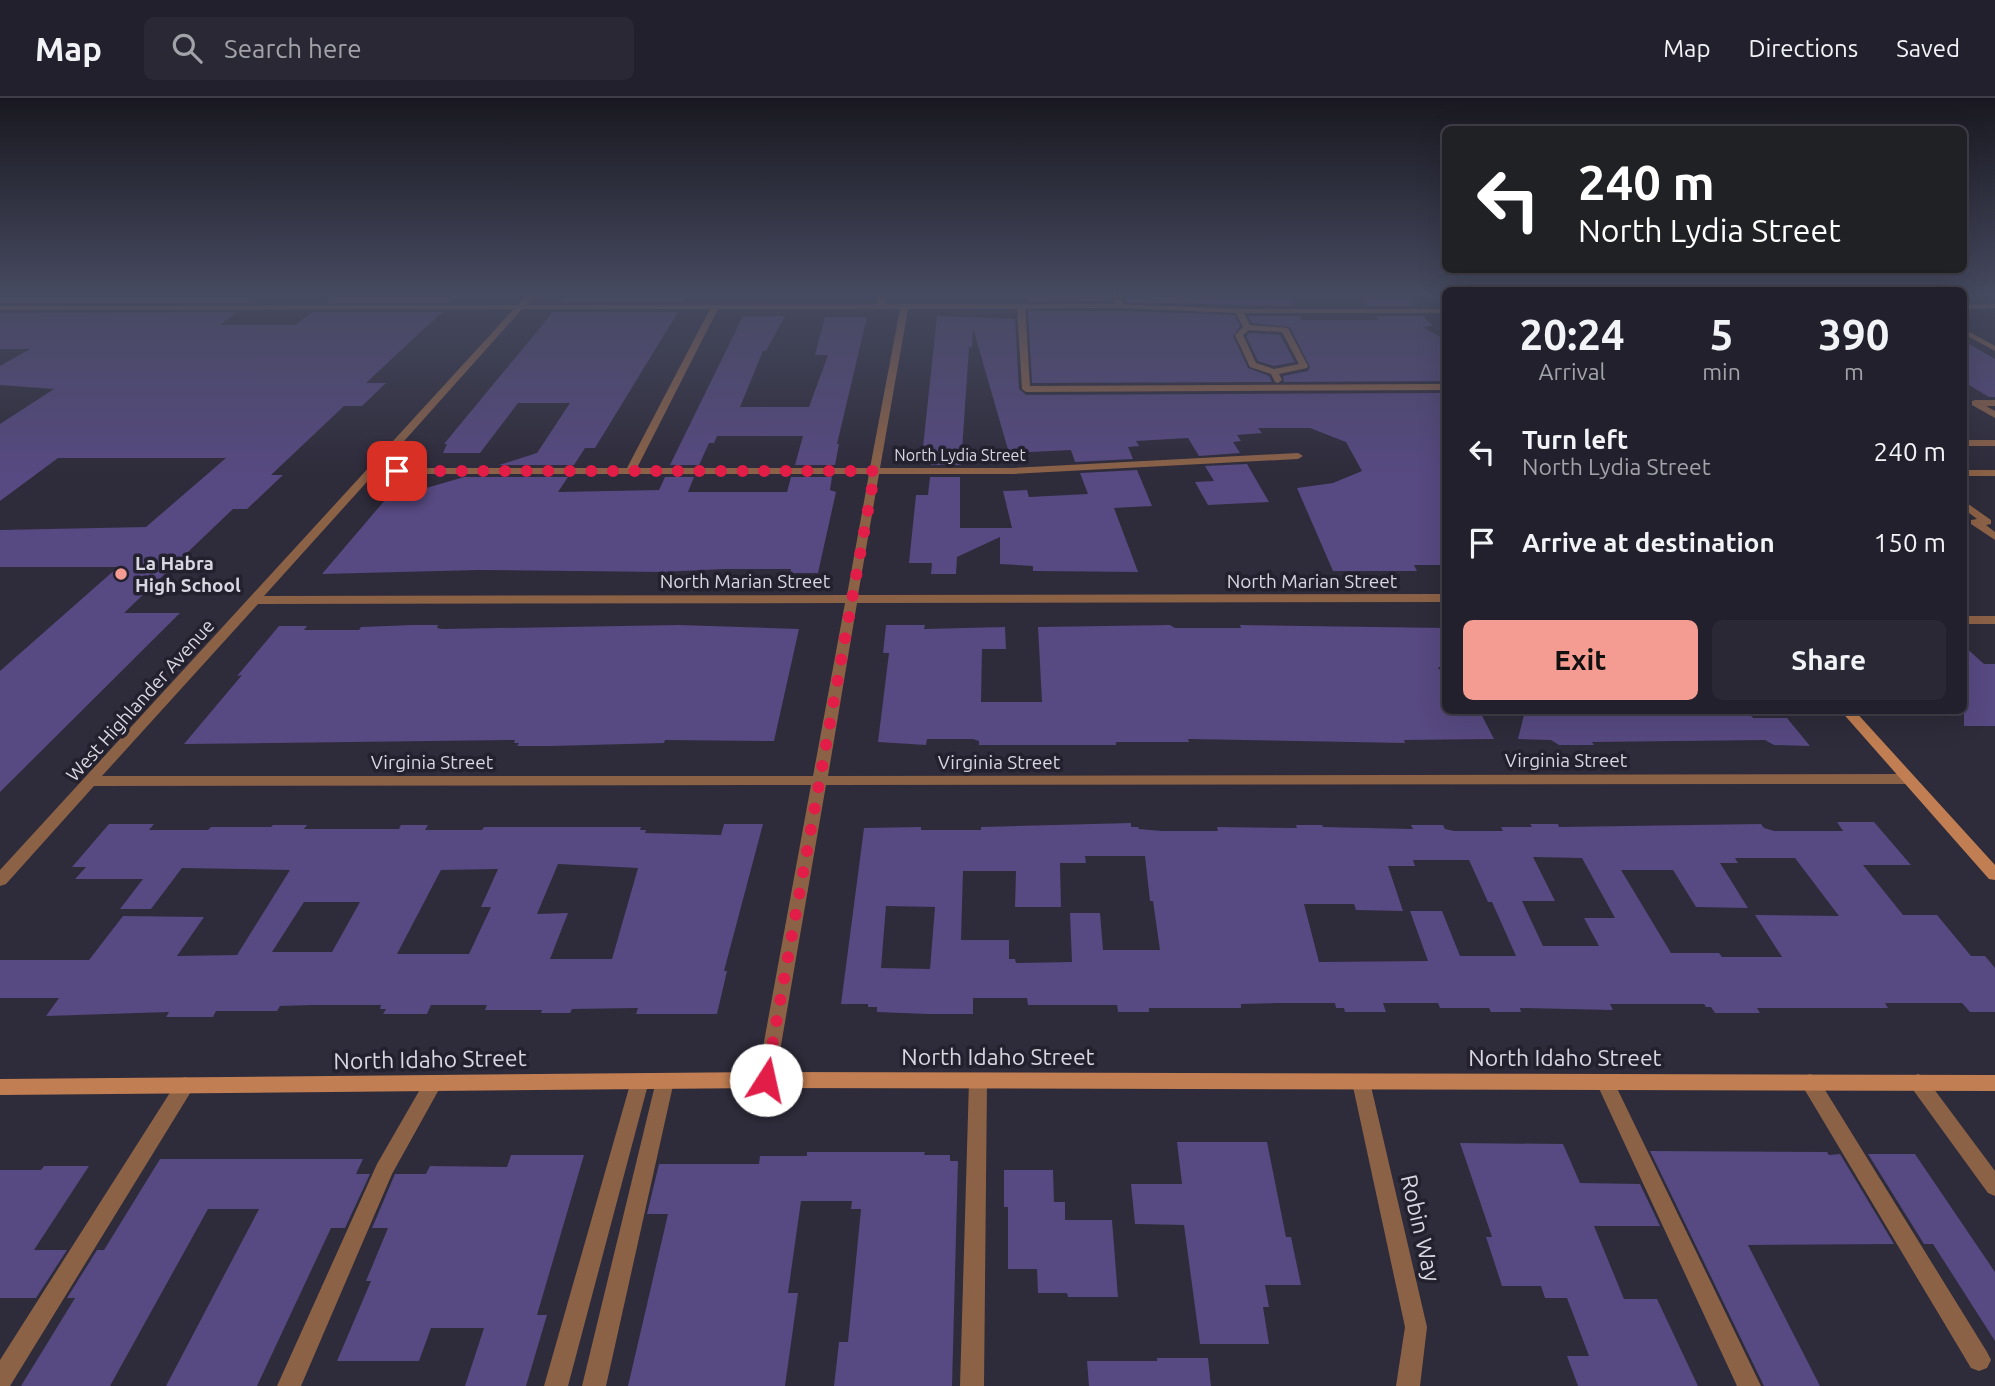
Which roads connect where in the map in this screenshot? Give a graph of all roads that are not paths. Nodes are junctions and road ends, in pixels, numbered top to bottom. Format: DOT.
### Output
graph roads {
  1 [pos="476,355"];
  2 [pos="690,355"];
  3 [pos="895,355"];
  4 [pos="1024,355"];
  5 [pos="1248,355"];
  6 [pos="1299,355"];
  7 [pos="1274,372"];
  8 [pos="1442,387"];
  9 [pos="1282,388"];
  10 [pos="1995,403"];
  11 [pos="1967,410"];
  12 [pos="1990,413"];
  13 [pos="1967,443"];
  14 [pos="1995,443"];
  15 [pos="1298,456"];
  16 [pos="371,471"];
  17 [pos="630,471"];
  18 [pos="875,471"];
  19 [pos="1967,473"];
  20 [pos="1995,473"];
  21 [pos="1975,522"];
  22 [pos="1995,537"];
  23 [pos="1442,598"];
  24 [pos="852,599"];
  25 [pos="254,600"];
  26 [pos="1967,620"];
  27 [pos="1995,620"];
  28 [pos="1850,714"];
  29 [pos="1908,779"];
  30 [pos="89,781"];
  31 [pos="820,782"];
  32 [pos="1995,875"];
  33 [pos="0,880"];
  34 [pos="766,1080"];
  35 [pos="640,1081"];
  36 [pos="665,1081"];
  37 [pos="978,1081"];
  38 [pos="1361,1082"];
  39 [pos="1605,1082"];
  40 [pos="1810,1082"];
  41 [pos="1918,1082"];
  42 [pos="1995,1083"];
  43 [pos="433,1084"];
  44 [pos="185,1085"];
  45 [pos="0,1087"];
  46 [pos="1995,1187"];
  47 [pos="1979,1360"];
  48 [pos="0,1381"];
  49 [pos="289,1386"];
  50 [pos="556,1386"];
  51 [pos="594,1386"];
  52 [pos="972,1386"];
  53 [pos="1408,1386"];
  54 [pos="1749,1386"];
  1 -- 16 [label="street, West Highlander Avenue"];
  2 -- 17 [label="street"];
  3 -- 18 [label="street"];
  4 -- 9 [label="street"];
  5 -- 7 [label="street"];
  6 -- 7 [label="street"];
  7 -- 9 [label="street"];
  8 -- 9 [label="street"];
  10 -- 12 [label="street"];
  11 -- 12 [label="street"];
  13 -- 14 [label="street"];
  15 -- 18 [label="street, North Lydia Street"];
  16 -- 17 [label="street, North Lydia Street"];
  16 -- 25 [label="street, West Highlander Avenue"];
  17 -- 18 [label="street, North Lydia Street"];
  18 -- 24 [label="street"];
  19 -- 20 [label="street"];
  21 -- 22 [label="street"];
  23 -- 24 [label="street, North Marian Street"];
  24 -- 25 [label="street, North Marian Street"];
  24 -- 31 [label="street"];
  25 -- 30 [label="street, West Highlander Avenue"];
  26 -- 27 [label="street"];
  28 -- 29 [label="street"];
  29 -- 31 [label="street, Virginia Street"];
  29 -- 32 [label="street"];
  30 -- 31 [label="street, Virginia Street"];
  30 -- 33 [label="street, West Highlander Avenue"];
  31 -- 34 [label="street"];
  34 -- 36 [label="street, North Idaho Street"];
  34 -- 37 [label="street, North Idaho Street"];
  35 -- 36 [label="street, North Idaho Street"];
  35 -- 43 [label="street, North Idaho Street"];
  35 -- 50 [label="street"];
  36 -- 51 [label="street"];
  37 -- 38 [label="street, North Idaho Street"];
  37 -- 52 [label="street"];
  38 -- 39 [label="street, North Idaho Street"];
  38 -- 53 [label="street, Robin Way"];
  39 -- 40 [label="street, North Idaho Street"];
  39 -- 54 [label="street"];
  40 -- 41 [label="street, North Idaho Street"];
  40 -- 47 [label="street"];
  41 -- 42 [label="street, North Idaho Street"];
  41 -- 46 [label="street"];
  43 -- 44 [label="street, North Idaho Street"];
  43 -- 49 [label="street"];
  44 -- 45 [label="street, North Idaho Street"];
  44 -- 48 [label="street"];
}
